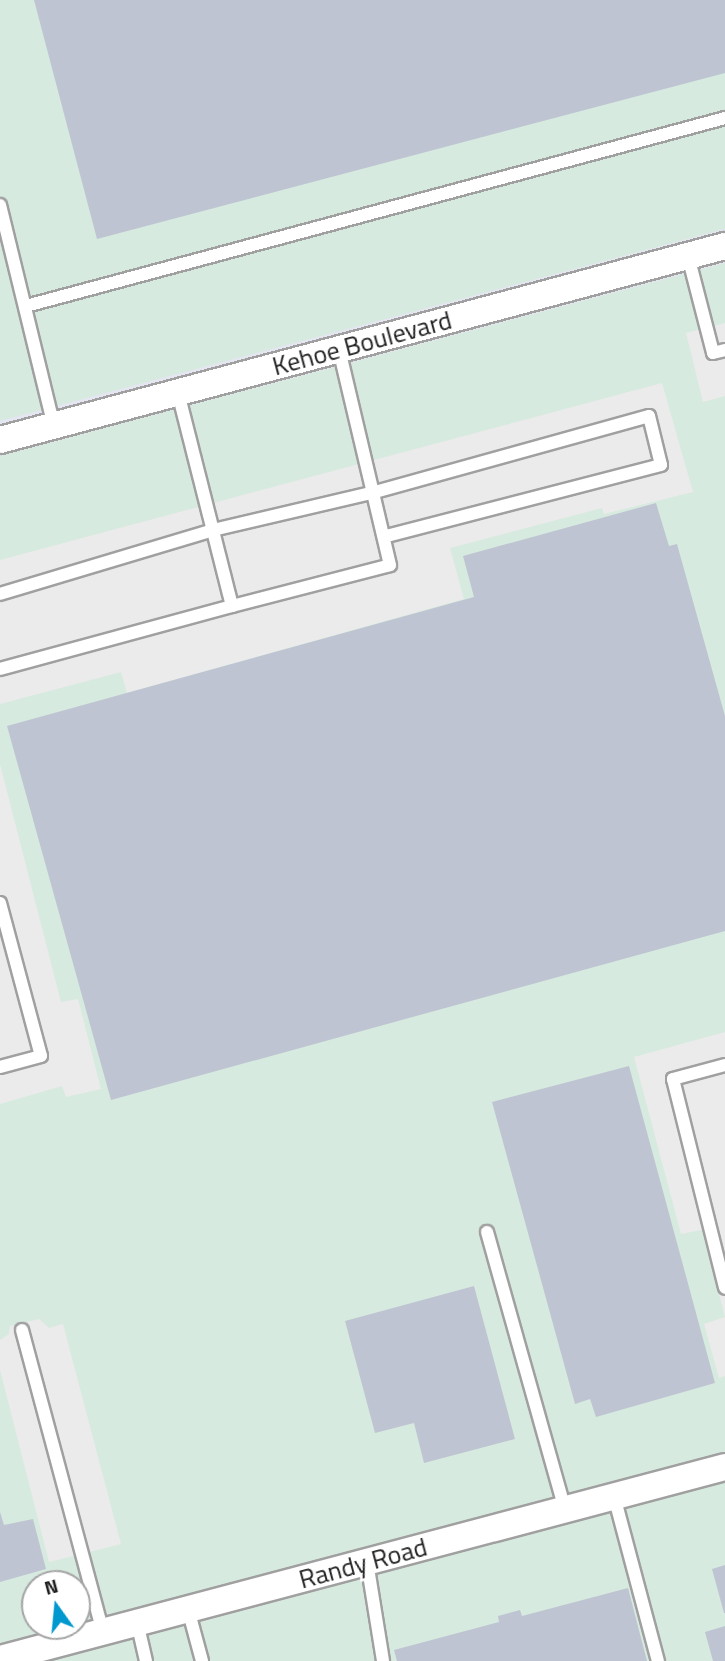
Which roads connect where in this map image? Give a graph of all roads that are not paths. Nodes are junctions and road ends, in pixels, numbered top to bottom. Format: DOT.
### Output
graph roads {
  1 [pos="725,118"];
  2 [pos="0,205"];
  3 [pos="725,246"];
  4 [pos="688,256"];
  5 [pos="26,306"];
  6 [pos="339,349"];
  7 [pos="725,349"];
  8 [pos="178,393"];
  9 [pos="54,426"];
  10 [pos="0,440"];
  11 [pos="375,492"];
  12 [pos="213,530"];
  13 [pos="386,536"];
  14 [pos="0,594"];
  15 [pos="232,606"];
  16 [pos="0,669"];
  17 [pos="0,903"];
  18 [pos="725,1065"];
  19 [pos="0,1067"];
  20 [pos="487,1232"];
  21 [pos="725,1288"];
  22 [pos="22,1330"];
  23 [pos="725,1467"];
  24 [pos="614,1496"];
  25 [pos="565,1509"];
  26 [pos="367,1562"];
  27 [pos="188,1609"];
  28 [pos="137,1622"];
  29 [pos="103,1632"];
  30 [pos="0,1659"];
  31 [pos="146,1661"];
  32 [pos="202,1661"];
  33 [pos="383,1661"];
  34 [pos="658,1661"];
  1 -- 5 [label="lane"];
  2 -- 5 [label="lane"];
  3 -- 4 [label="street, Kehoe Boulevard"];
  4 -- 6 [label="street, Kehoe Boulevard"];
  4 -- 7 [label="lane"];
  5 -- 9 [label="lane"];
  6 -- 8 [label="street, Kehoe Boulevard"];
  6 -- 11 [label="lane"];
  8 -- 9 [label="street, Kehoe Boulevard"];
  8 -- 12 [label="lane"];
  9 -- 10 [label="street, Kehoe Boulevard"];
  11 -- 12 [label="lane"];
  11 -- 13 [label="lane"];
  11 -- 13 [label="lane"];
  12 -- 14 [label="lane"];
  12 -- 15 [label="lane"];
  13 -- 15 [label="lane"];
  15 -- 16 [label="lane"];
  17 -- 19 [label="lane"];
  18 -- 21 [label="lane"];
  20 -- 25 [label="lane"];
  22 -- 29 [label="lane"];
  23 -- 24 [label="street, Randy Road"];
  24 -- 25 [label="street, Randy Road"];
  24 -- 34 [label="lane"];
  25 -- 26 [label="street, Randy Road"];
  26 -- 27 [label="street, Randy Road"];
  26 -- 33 [label="lane"];
  27 -- 28 [label="street, Randy Road"];
  27 -- 32 [label="lane"];
  28 -- 29 [label="street, Randy Road"];
  28 -- 31 [label="lane"];
  29 -- 30 [label="street, Randy Road"];
}
